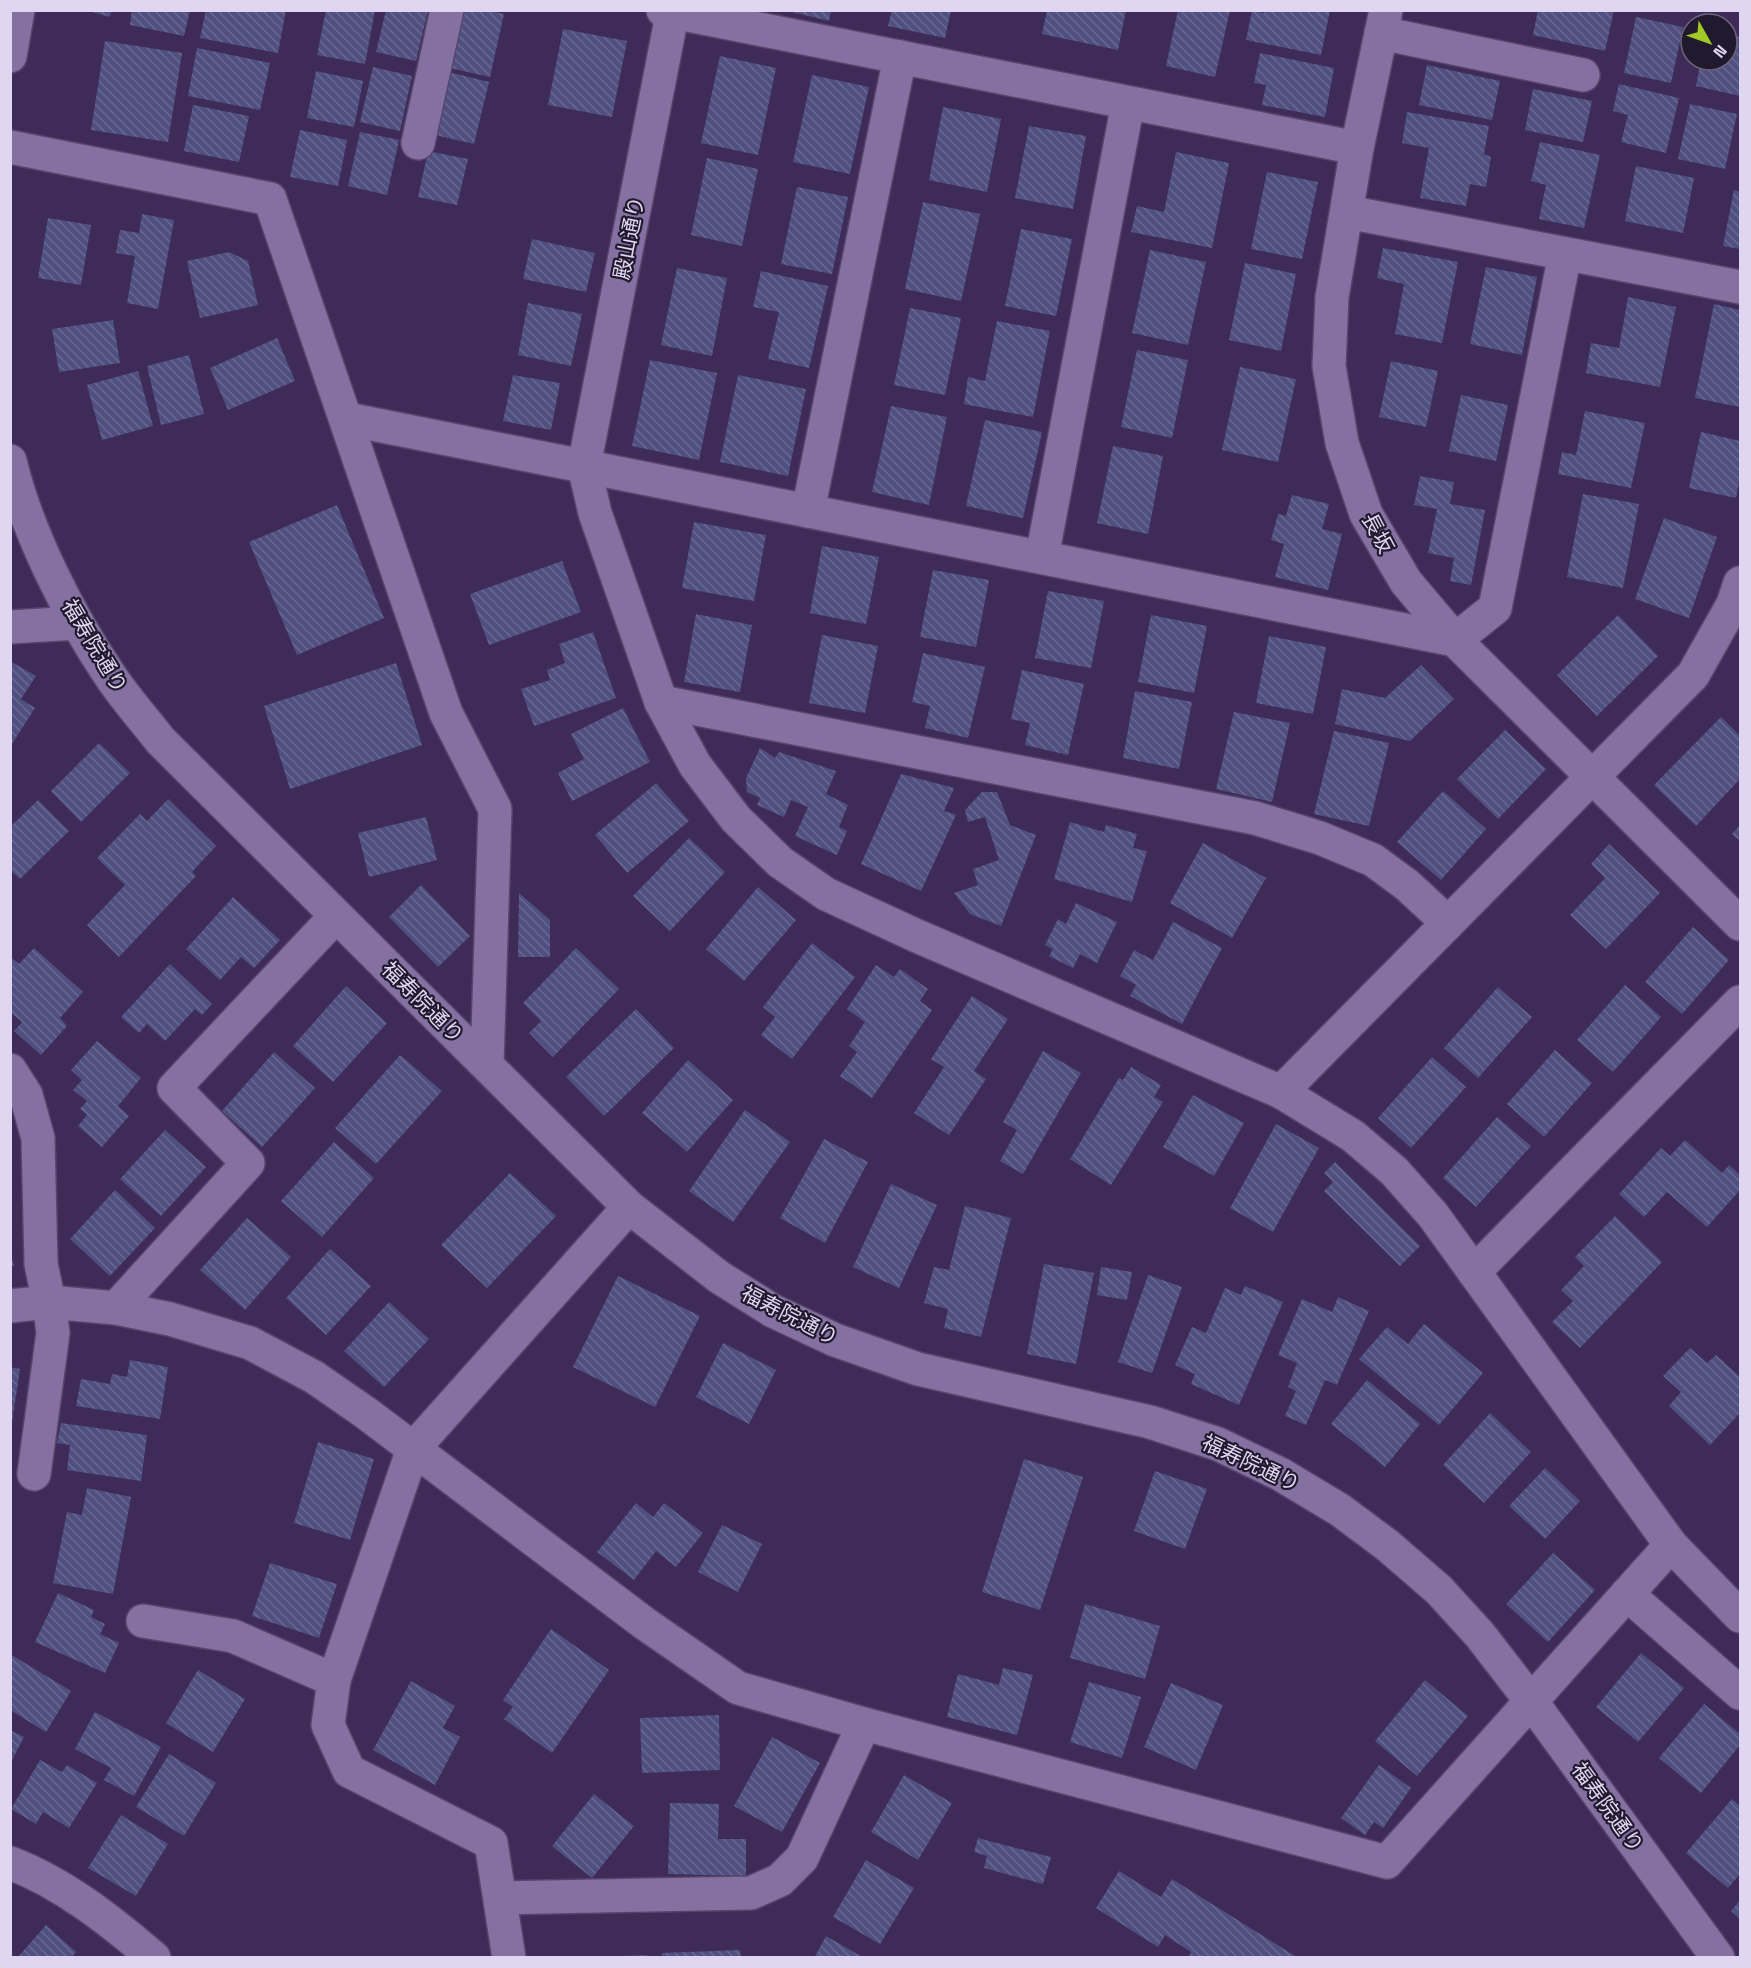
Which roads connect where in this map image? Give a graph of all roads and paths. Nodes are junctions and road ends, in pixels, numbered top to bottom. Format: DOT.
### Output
graph roads {
  1 [pos="18,10"];
  2 [pos="447,10"];
  3 [pos="670,11"];
  4 [pos="1383,22"];
  5 [pos="10,56"];
  6 [pos="900,57"];
  7 [pos="1583,75"];
  8 [pos="1128,103"];
  9 [pos="418,143"];
  10 [pos="10,147"];
  11 [pos="1357,148"];
  12 [pos="1347,212"];
  13 [pos="1565,254"];
  14 [pos="1740,287"];
  15 [pos="347,419"];
  16 [pos="10,461"];
  17 [pos="584,466"];
  18 [pos="808,511"];
  19 [pos="1042,557"];
  20 [pos="1740,584"];
  21 [pos="77,623"];
  22 [pos="10,627"];
  23 [pos="1455,640"];
  24 [pos="661,702"];
  25 [pos="1593,778"];
  26 [pos="336,916"];
  27 [pos="1448,923"];
  28 [pos="1740,924"];
  29 [pos="1740,1002"];
  30 [pos="487,1065"];
  31 [pos="10,1070"];
  32 [pos="1281,1092"];
  33 [pos="629,1207"];
  34 [pos="1474,1272"];
  35 [pos="50,1302"];
  36 [pos="10,1306"];
  37 [pos="116,1308"];
  38 [pos="413,1449"];
  39 [pos="34,1474"];
  40 [pos="1671,1545"];
  41 [pos="1627,1594"];
  42 [pos="1740,1616"];
  43 [pos="144,1621"];
  44 [pos="334,1680"];
  45 [pos="1740,1693"];
  46 [pos="1531,1701"];
  47 [pos="864,1724"];
  48 [pos="10,1863"];
  49 [pos="501,1898"];
  50 [pos="154,1958"];
  51 [pos="509,1958"];
  52 [pos="1718,1958"];
  1 -- 5 [label="street"];
  2 -- 9 [label="street"];
  3 -- 6 [label="street"];
  3 -- 17 [label="street, 殿山通り"];
  4 -- 7 [label="street"];
  4 -- 11 [label="street, 長坂"];
  6 -- 8 [label="street"];
  6 -- 18 [label="street"];
  8 -- 11 [label="street"];
  8 -- 19 [label="street"];
  10 -- 15 [label="street"];
  11 -- 12 [label="street, 長坂"];
  12 -- 13 [label="street"];
  12 -- 23 [label="street, 長坂"];
  13 -- 14 [label="street"];
  13 -- 23 [label="street"];
  15 -- 17 [label="street"];
  15 -- 30 [label="street"];
  16 -- 21 [label="street, 福寿院通り"];
  17 -- 18 [label="street"];
  17 -- 24 [label="street"];
  18 -- 19 [label="street"];
  19 -- 23 [label="street"];
  20 -- 25 [label="street"];
  21 -- 22 [label="street"];
  21 -- 26 [label="street, 福寿院通り"];
  23 -- 25 [label="street, 長坂"];
  24 -- 27 [label="street"];
  24 -- 32 [label="street"];
  25 -- 27 [label="street"];
  25 -- 28 [label="street, 長坂"];
  26 -- 30 [label="street, 福寿院通り"];
  26 -- 37 [label="street"];
  27 -- 32 [label="street"];
  29 -- 34 [label="street"];
  30 -- 33 [label="street, 福寿院通り"];
  31 -- 35 [label="street"];
  32 -- 34 [label="street"];
  33 -- 38 [label="street"];
  33 -- 46 [label="street, 福寿院通り"];
  34 -- 40 [label="street"];
  35 -- 36 [label="street"];
  35 -- 37 [label="street"];
  35 -- 39 [label="street"];
  37 -- 38 [label="street"];
  38 -- 44 [label="street"];
  38 -- 47 [label="street"];
  40 -- 41 [label="street"];
  40 -- 42 [label="street"];
  41 -- 45 [label="street"];
  41 -- 46 [label="street"];
  43 -- 44 [label="street"];
  44 -- 49 [label="street"];
  46 -- 47 [label="street"];
  46 -- 52 [label="street, 福寿院通り"];
  47 -- 49 [label="street"];
  48 -- 50 [label="street"];
  49 -- 51 [label="street"];
}
